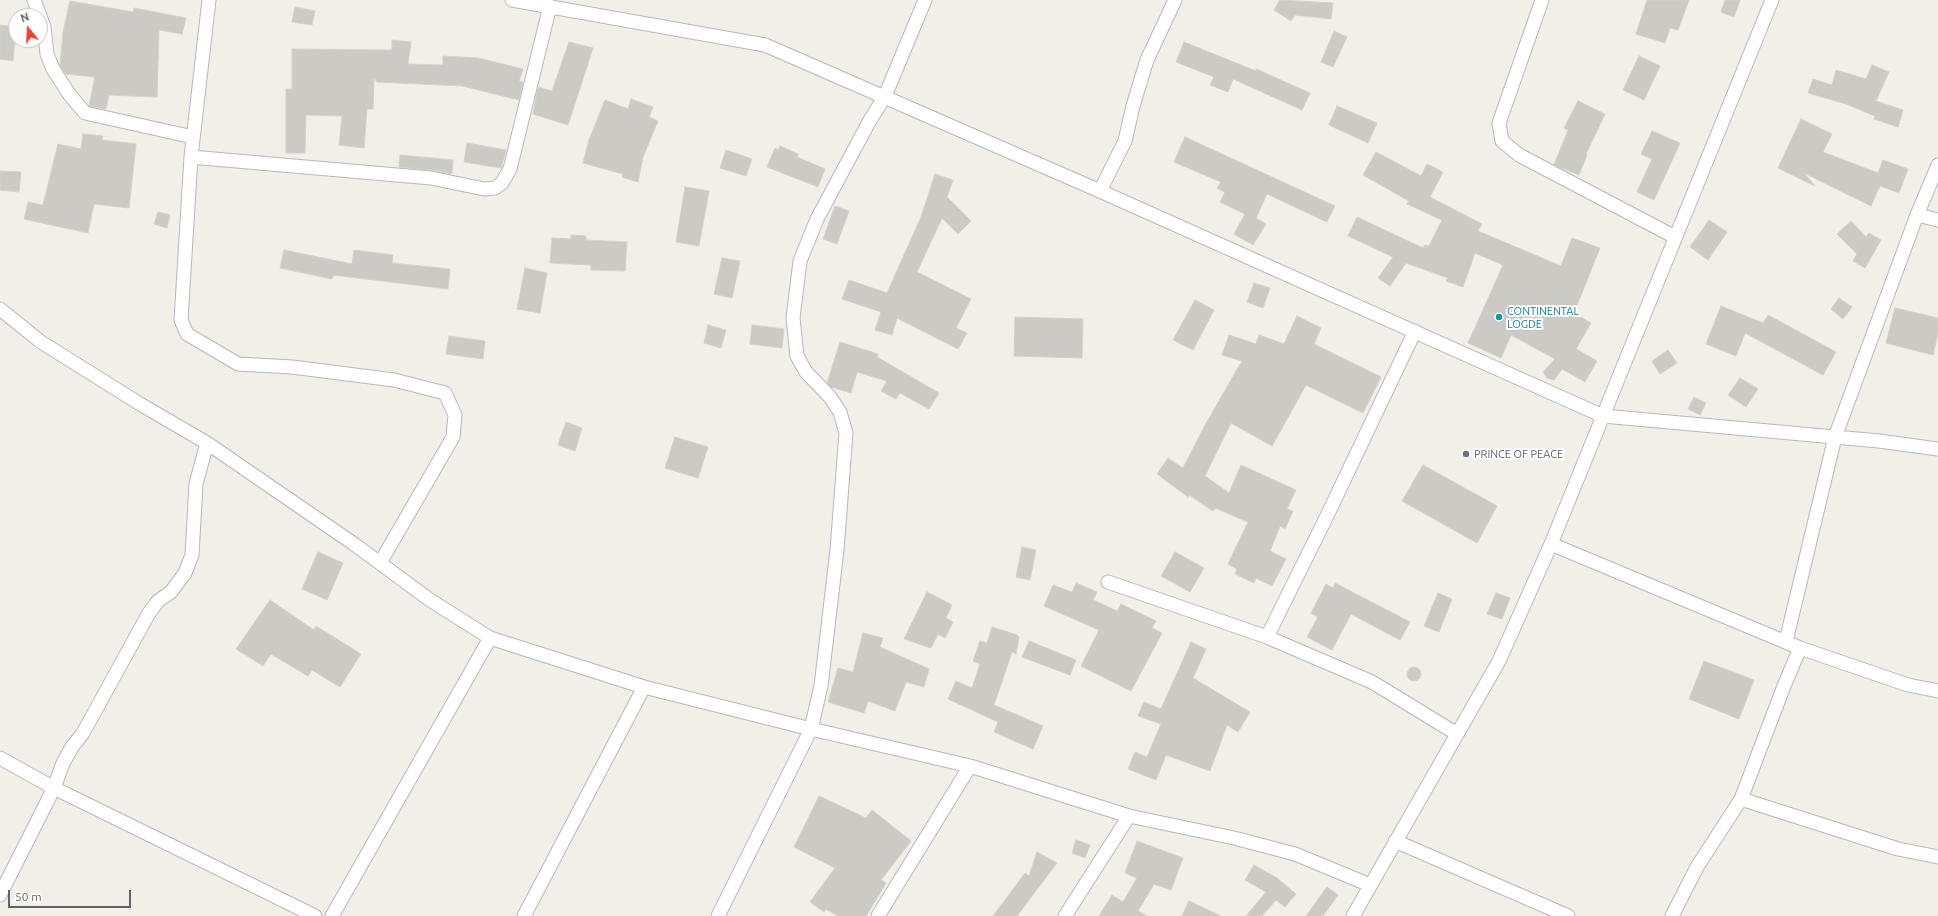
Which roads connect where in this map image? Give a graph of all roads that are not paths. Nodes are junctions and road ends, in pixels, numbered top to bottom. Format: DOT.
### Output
graph roads {
  1 [pos="34,0"];
  2 [pos="209,0"];
  3 [pos="512,0"];
  4 [pos="925,0"];
  5 [pos="1175,0"];
  6 [pos="1542,0"];
  7 [pos="1772,0"];
  8 [pos="550,6"];
  9 [pos="884,96"];
  10 [pos="193,137"];
  11 [pos="191,157"];
  12 [pos="1938,165"];
  13 [pos="1100,190"];
  14 [pos="1917,215"];
  15 [pos="1938,220"];
  16 [pos="1675,237"];
  17 [pos="1,311"];
  18 [pos="1414,331"];
  19 [pos="1603,416"];
  20 [pos="1835,437"];
  21 [pos="207,443"];
  22 [pos="1938,449"];
  23 [pos="1551,544"];
  24 [pos="380,563"];
  25 [pos="1108,582"];
  26 [pos="1267,637"];
  27 [pos="490,638"];
  28 [pos="1786,641"];
  29 [pos="1800,648"];
  30 [pos="644,687"];
  31 [pos="1938,691"];
  32 [pos="811,729"];
  33 [pos="1457,734"];
  34 [pos="0,758"];
  35 [pos="970,766"];
  36 [pos="54,788"];
  37 [pos="1741,799"];
  38 [pos="1129,816"];
  39 [pos="1395,841"];
  40 [pos="1938,857"];
  41 [pos="1370,885"];
  42 [pos="0,895"];
  43 [pos="316,916"];
  44 [pos="332,916"];
  45 [pos="524,916"];
  46 [pos="718,916"];
  47 [pos="878,916"];
  48 [pos="1065,916"];
  49 [pos="1353,916"];
  50 [pos="1568,916"];
  51 [pos="1672,916"];
  1 -- 10 [label="street"];
  2 -- 10 [label="street"];
  3 -- 8 [label="street"];
  4 -- 9 [label="street"];
  5 -- 13 [label="street"];
  6 -- 16 [label="street"];
  7 -- 16 [label="street"];
  8 -- 9 [label="street"];
  8 -- 11 [label="street"];
  9 -- 13 [label="street"];
  9 -- 32 [label="street"];
  10 -- 11 [label="street"];
  11 -- 24 [label="street"];
  12 -- 14 [label="street"];
  13 -- 18 [label="street"];
  14 -- 15 [label="street"];
  14 -- 20 [label="street"];
  16 -- 19 [label="street"];
  17 -- 21 [label="street"];
  18 -- 19 [label="street"];
  18 -- 26 [label="street"];
  19 -- 20 [label="street"];
  19 -- 23 [label="street"];
  20 -- 22 [label="street"];
  20 -- 28 [label="street"];
  21 -- 24 [label="street"];
  21 -- 36 [label="street"];
  23 -- 28 [label="street"];
  23 -- 33 [label="street"];
  24 -- 27 [label="street"];
  25 -- 26 [label="street"];
  26 -- 33 [label="street"];
  27 -- 30 [label="street"];
  27 -- 44 [label="street"];
  28 -- 29 [label="street"];
  29 -- 31 [label="street"];
  29 -- 37 [label="street"];
  30 -- 32 [label="street"];
  30 -- 45 [label="street"];
  32 -- 35 [label="street"];
  32 -- 46 [label="street"];
  33 -- 39 [label="street"];
  34 -- 36 [label="street"];
  35 -- 38 [label="street"];
  35 -- 47 [label="street"];
  36 -- 42 [label="street"];
  36 -- 43 [label="street"];
  37 -- 40 [label="street"];
  37 -- 51 [label="street"];
  38 -- 41 [label="street"];
  38 -- 48 [label="street"];
  39 -- 41 [label="street"];
  39 -- 50 [label="street"];
  41 -- 49 [label="street"];
}
